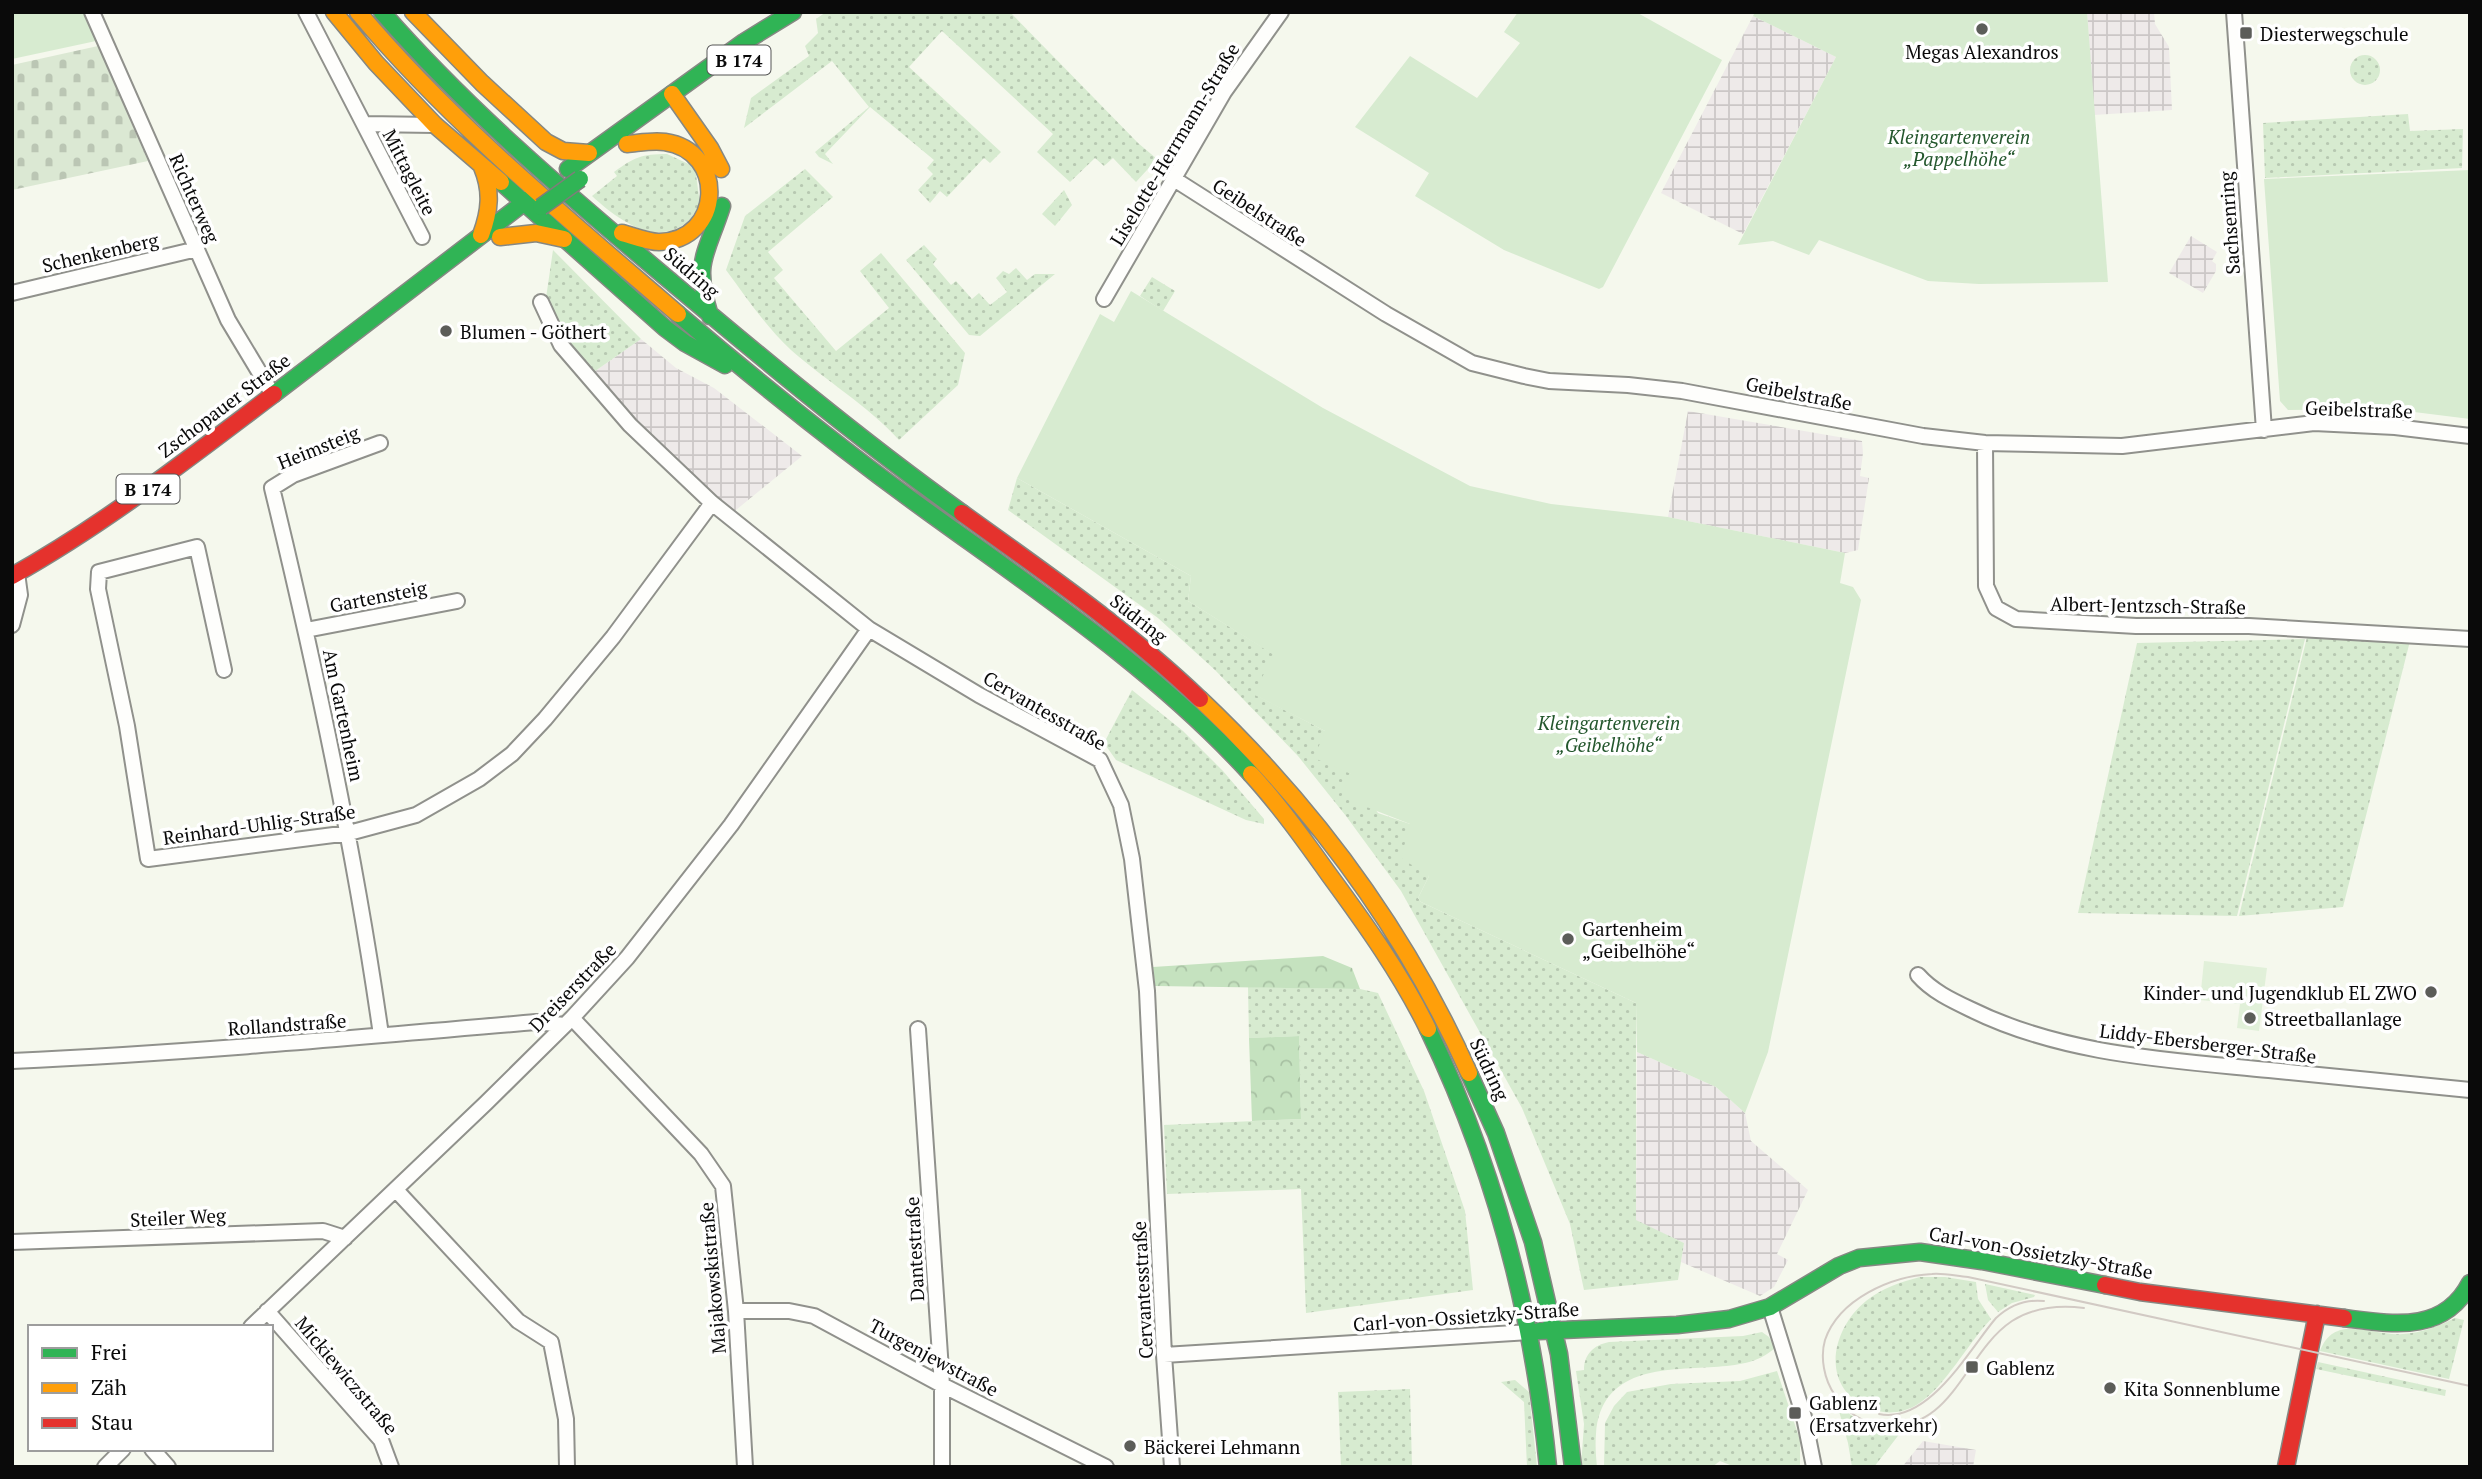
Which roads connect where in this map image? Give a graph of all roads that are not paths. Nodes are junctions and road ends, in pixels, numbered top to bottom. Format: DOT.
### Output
graph roads {
  1 [pos="92,12"];
  2 [pos="306,12"];
  3 [pos="334,12"];
  4 [pos="358,12"];
  5 [pos="382,12"];
  6 [pos="413,12"];
  7 [pos="794,12"];
  8 [pos="1281,12"];
  9 [pos="2234,12"];
  10 [pos="676,99"];
  11 [pos="364,124"];
  12 [pos="435,125"];
  13 [pos="627,144"];
  14 [pos="589,153"];
  15 [pos="482,167"];
  16 [pos="574,174"];
  17 [pos="1174,179"];
  18 [pos="532,204"];
  19 [pos="601,223"];
  20 [pos="481,234"];
  21 [pos="422,237"];
  22 [pos="500,237"];
  23 [pos="564,239"];
  24 [pos="197,249"];
  25 [pos="417,286"];
  26 [pos="12,293"];
  27 [pos="1104,299"];
  28 [pos="541,302"];
  29 [pos="710,316"];
  30 [pos="761,383"];
  31 [pos="273,395"];
  32 [pos="2264,430"];
  33 [pos="2470,436"];
  34 [pos="380,443"];
  35 [pos="1984,443"];
  36 [pos="272,488"];
  37 [pos="712,503"];
  38 [pos="15,574"];
  39 [pos="457,601"];
  40 [pos="12,625"];
  41 [pos="869,629"];
  42 [pos="306,630"];
  43 [pos="2470,639"];
  44 [pos="224,670"];
  45 [pos="349,833"];
  46 [pos="1917,975"];
  47 [pos="568,1022"];
  48 [pos="918,1029"];
  49 [pos="382,1035"];
  50 [pos="12,1061"];
  51 [pos="2470,1090"];
  52 [pos="396,1190"];
  53 [pos="345,1238"];
  54 [pos="12,1242"];
  55 [pos="2470,1283"];
  56 [pos="1770,1307"];
  57 [pos="267,1311"];
  58 [pos="736,1311"];
  59 [pos="2317,1314"];
  60 [pos="253,1325"];
  61 [pos="1554,1331"];
  62 [pos="1530,1332"];
  63 [pos="1164,1355"];
  64 [pos="942,1385"];
  65 [pos="121,1451"];
  66 [pos="154,1451"];
  67 [pos="105,1467"];
  68 [pos="168,1467"];
  69 [pos="391,1467"];
  70 [pos="568,1467"];
  71 [pos="745,1467"];
  72 [pos="942,1467"];
  73 [pos="1106,1467"];
  74 [pos="1172,1467"];
  75 [pos="1548,1467"];
  76 [pos="1573,1467"];
  77 [pos="1814,1467"];
  78 [pos="2286,1467"];
  1 -- 24 [label="street, Richterweg"];
  2 -- 11 [label="street, Mittagleite"];
  3 -- 12 [label="main road"];
  4 -- 30 [label="main road, Südring"];
  5 -- 19 [label="main road, Südring"];
  6 -- 14 [label="main road"];
  7 -- 10 [label="main road, Zschopauer Straße / B 174"];
  8 -- 17 [label="street, Liselotte-Herrmann-Straße"];
  9 -- 32 [label="street, Sachsenring"];
  10 -- 13 [label="main road, Zschopauer Straße / B 174"];
  10 -- 14 [label="main road, Zschopauer Straße / B 174"];
  10 -- 29 [label="main road"];
  11 -- 12 [label="street, Mittagleite"];
  11 -- 21 [label="street, Mittagleite"];
  12 -- 15 [label="main road"];
  13 -- 16 [label="main road, Zschopauer Straße"];
  13 -- 19 [label="main road"];
  14 -- 16 [label="main road, Zschopauer Straße / B 174"];
  15 -- 18 [label="main road"];
  15 -- 20 [label="main road"];
  16 -- 18 [label="main road, Zschopauer Straße / B 174"];
  17 -- 27 [label="street, Liselotte-Herrmann-Straße"];
  17 -- 35 [label="street, Geibelstraße"];
  18 -- 20 [label="main road, Zschopauer Straße / B 174"];
  18 -- 22 [label="main road, Zschopauer Straße / B 174"];
  18 -- 23 [label="main road"];
  19 -- 29 [label="main road, Südring"];
  20 -- 25 [label="main road, Zschopauer Straße / B 174"];
  22 -- 23 [label="main road"];
  22 -- 25 [label="main road, Zschopauer Straße / B 174"];
  23 -- 30 [label="main road"];
  24 -- 26 [label="street, Schenkenberg"];
  24 -- 31 [label="street, Richterweg"];
  25 -- 31 [label="main road, Zschopauer Straße / B 174"];
  28 -- 37 [label="street, Cervantesstraße"];
  29 -- 61 [label="main road, Südring"];
  30 -- 62 [label="main road, Südring"];
  31 -- 38 [label="main road, Zschopauer Straße / B 174"];
  32 -- 33 [label="street, Geibelstraße"];
  32 -- 35 [label="street, Geibelstraße"];
  34 -- 36 [label="street, Heimsteig"];
  35 -- 43 [label="street, Albert-Jentzsch-Straße"];
  36 -- 42 [label="street, Am Gartenheim"];
  37 -- 41 [label="street, Cervantesstraße"];
  37 -- 45 [label="street, Reinhard-Uhlig-Straße"];
  38 -- 40 [label="street, Zschopauer Straße"];
  39 -- 42 [label="street, Gartensteig"];
  41 -- 47 [label="street, Dreiserstraße"];
  41 -- 63 [label="street, Cervantesstraße"];
  42 -- 45 [label="street, Am Gartenheim"];
  44 -- 45 [label="street, Reinhard-Uhlig-Straße"];
  45 -- 49 [label="street, Am Gartenheim"];
  46 -- 51 [label="street, Liddy-Ebersberger-Straße"];
  47 -- 49 [label="street, Rollandstraße"];
  47 -- 52 [label="street, Dreiserstraße"];
  47 -- 58 [label="street, Majakowskistraße"];
  48 -- 64 [label="street, Dantestraße"];
  49 -- 50 [label="street, Rollandstraße"];
  52 -- 53 [label="street, Dreiserstraße"];
  52 -- 70 [label="street"];
  53 -- 54 [label="street, Steiler Weg"];
  53 -- 57 [label="street, Dreiserstraße"];
  55 -- 59 [label="main road, Carl-von-Ossietzky-Straße"];
  56 -- 59 [label="main road, Carl-von-Ossietzky-Straße"];
  56 -- 61 [label="main road, Carl-von-Ossietzky-Straße"];
  56 -- 77 [label="street"];
  57 -- 60 [label="street, Dreiserstraße"];
  57 -- 69 [label="street, Mickiewiczstraße"];
  58 -- 64 [label="street, Turgenjewstraße"];
  58 -- 71 [label="street, Majakowskistraße"];
  59 -- 78 [label="main road"];
  61 -- 62 [label="main road, Carl-von-Ossietzky-Straße"];
  61 -- 76 [label="main road, Südring"];
  62 -- 63 [label="street, Carl-von-Ossietzky-Straße"];
  62 -- 75 [label="main road, Südring"];
  63 -- 74 [label="street, Cervantesstraße"];
  64 -- 72 [label="street, Dantestraße"];
  64 -- 73 [label="street, Turgenjewstraße"];
  65 -- 67 [label="street"];
  66 -- 68 [label="street"];
}
